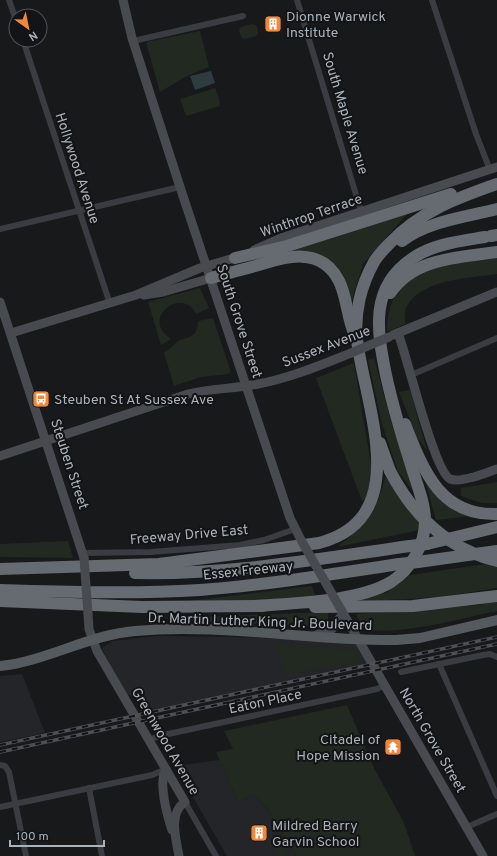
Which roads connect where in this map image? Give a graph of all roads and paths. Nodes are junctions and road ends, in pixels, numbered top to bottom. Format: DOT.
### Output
graph roads {
  1 [pos="123,0"];
  2 [pos="297,0"];
  3 [pos="432,0"];
  4 [pos="243,16"];
  5 [pos="133,41"];
  6 [pos="26,48"];
  7 [pos="493,168"];
  8 [pos="497,184"];
  9 [pos="180,187"];
  10 [pos="480,190"];
  11 [pos="497,209"];
  12 [pos="80,211"];
  13 [pos="361,211"];
  14 [pos="0,229"];
  15 [pos="491,236"];
  16 [pos="497,252"];
  17 [pos="235,258"];
  18 [pos="207,266"];
  19 [pos="371,270"];
  20 [pos="211,278"];
  21 [pos="497,292"];
  22 [pos="136,295"];
  23 [pos="0,302"];
  24 [pos="110,304"];
  25 [pos="380,309"];
  26 [pos="11,333"];
  27 [pos="398,333"];
  28 [pos="497,338"];
  29 [pos="357,340"];
  30 [pos="386,372"];
  31 [pos="411,375"];
  32 [pos="247,386"];
  33 [pos="373,418"];
  34 [pos="47,441"];
  35 [pos="0,456"];
  36 [pos="422,463"];
  37 [pos="497,469"];
  38 [pos="497,507"];
  39 [pos="497,514"];
  40 [pos="497,527"];
  41 [pos="295,529"];
  42 [pos="497,535"];
  43 [pos="427,544"];
  44 [pos="497,551"];
  45 [pos="84,556"];
  46 [pos="497,561"];
  47 [pos="0,570"];
  48 [pos="0,590"];
  49 [pos="497,596"];
  50 [pos="0,600"];
  51 [pos="255,606"];
  52 [pos="343,613"];
  53 [pos="497,620"];
  54 [pos="313,636"];
  55 [pos="358,639"];
  56 [pos="92,640"];
  57 [pos="497,657"];
  58 [pos="439,664"];
  59 [pos="0,666"];
  60 [pos="401,672"];
  61 [pos="385,686"];
  62 [pos="149,740"];
  63 [pos="3,766"];
  64 [pos="166,769"];
  65 [pos="89,788"];
  66 [pos="497,796"];
  67 [pos="185,802"];
  68 [pos="16,804"];
  69 [pos="0,807"];
  70 [pos="497,814"];
  71 [pos="467,827"];
  72 [pos="176,837"];
  73 [pos="26,856"];
  74 [pos="102,856"];
  75 [pos="179,856"];
  76 [pos="216,856"];
  77 [pos="483,856"];
  1 -- 5 [label="main road, South Grove Street"];
  2 -- 13 [label="street, South Maple Avenue"];
  3 -- 7 [label="street"];
  4 -- 5 [label="street"];
  5 -- 9 [label="main road, South Grove Street"];
  6 -- 12 [label="street, Hollywood Avenue"];
  7 -- 13 [label="main road, Winthrop Terrace"];
  8 -- 10 [label="highway"];
  9 -- 12 [label="street"];
  9 -- 18 [label="main road, South Grove Street"];
  10 -- 17 [label="highway"];
  10 -- 19 [label="highway"];
  11 -- 19 [label="highway"];
  12 -- 14 [label="street"];
  12 -- 24 [label="street, Hollywood Avenue"];
  13 -- 17 [label="main road, Winthrop Terrace"];
  15 -- 25 [label="highway"];
  16 -- 25 [label="highway"];
  17 -- 18 [label="main road, Winthrop Terrace"];
  18 -- 20 [label="main road, South Grove Street"];
  18 -- 22 [label="main road, Winthrop Terrace"];
  19 -- 29 [label="highway"];
  20 -- 22 [label="main road, Winthrop Terrace"];
  20 -- 29 [label="highway"];
  20 -- 32 [label="main road, South Grove Street"];
  21 -- 27 [label="main road, Sussex Avenue"];
  22 -- 24 [label="main road, Winthrop Terrace"];
  23 -- 26 [label="main road, Steuben Street"];
  24 -- 26 [label="main road, Winthrop Terrace"];
  25 -- 30 [label="highway"];
  26 -- 34 [label="main road, Steuben Street"];
  27 -- 31 [label="main road"];
  27 -- 32 [label="main road, Sussex Avenue, bridge"];
  28 -- 31 [label="street"];
  29 -- 33 [label="highway"];
  30 -- 36 [label="highway"];
  30 -- 51 [label="highway"];
  31 -- 37 [label="main road"];
  32 -- 34 [label="main road, Sussex Avenue"];
  32 -- 41 [label="main road, South Grove Street"];
  33 -- 46 [label="highway, bridge"];
  33 -- 47 [label="highway"];
  34 -- 35 [label="main road, Sussex Avenue"];
  34 -- 45 [label="main road, Steuben Street"];
  36 -- 38 [label="highway"];
  36 -- 39 [label="highway"];
  40 -- 43 [label="highway"];
  41 -- 45 [label="street, Freeway Drive East"];
  41 -- 52 [label="main road, South Grove Street, bridge"];
  42 -- 43 [label="highway, Essex Freeway"];
  43 -- 47 [label="highway, Essex Freeway, bridge"];
  44 -- 48 [label="highway, Essex Freeway, bridge"];
  45 -- 56 [label="main road, Steuben Street, bridge"];
  49 -- 51 [label="highway"];
  50 -- 51 [label="highway"];
  52 -- 54 [label="main road"];
  52 -- 55 [label="main road, South Grove Street"];
  53 -- 55 [label="main road, Dr. Martin Luther King Jr. Boulevard"];
  54 -- 55 [label="main road, Dr. Martin Luther King Jr. Boulevard"];
  54 -- 56 [label="main road, Dr. Martin Luther King Jr. Boulevard"];
  55 -- 61 [label="main road, North Grove Street"];
  56 -- 59 [label="main road, Dr. Martin Luther King Jr. Boulevard"];
  56 -- 62 [label="main road, Greenwood Avenue"];
  57 -- 58 [label="street"];
  58 -- 60 [label="street"];
  58 -- 66 [label="street"];
  61 -- 62 [label="street, Eaton Place"];
  61 -- 71 [label="main road, North Grove Street"];
  62 -- 64 [label="main road, Greenwood Avenue"];
  63 -- 68 [label="street"];
  64 -- 65 [label="street"];
  64 -- 67 [label="main road, Greenwood Avenue"];
  64 -- 72 [label="main road"];
  65 -- 68 [label="street"];
  65 -- 74 [label="street"];
  67 -- 72 [label="main road"];
  67 -- 76 [label="street, Greenwood Avenue"];
  68 -- 69 [label="street"];
  68 -- 73 [label="street"];
  70 -- 71 [label="street"];
  71 -- 77 [label="main road, North Grove Street"];
  72 -- 75 [label="main road"];
}
